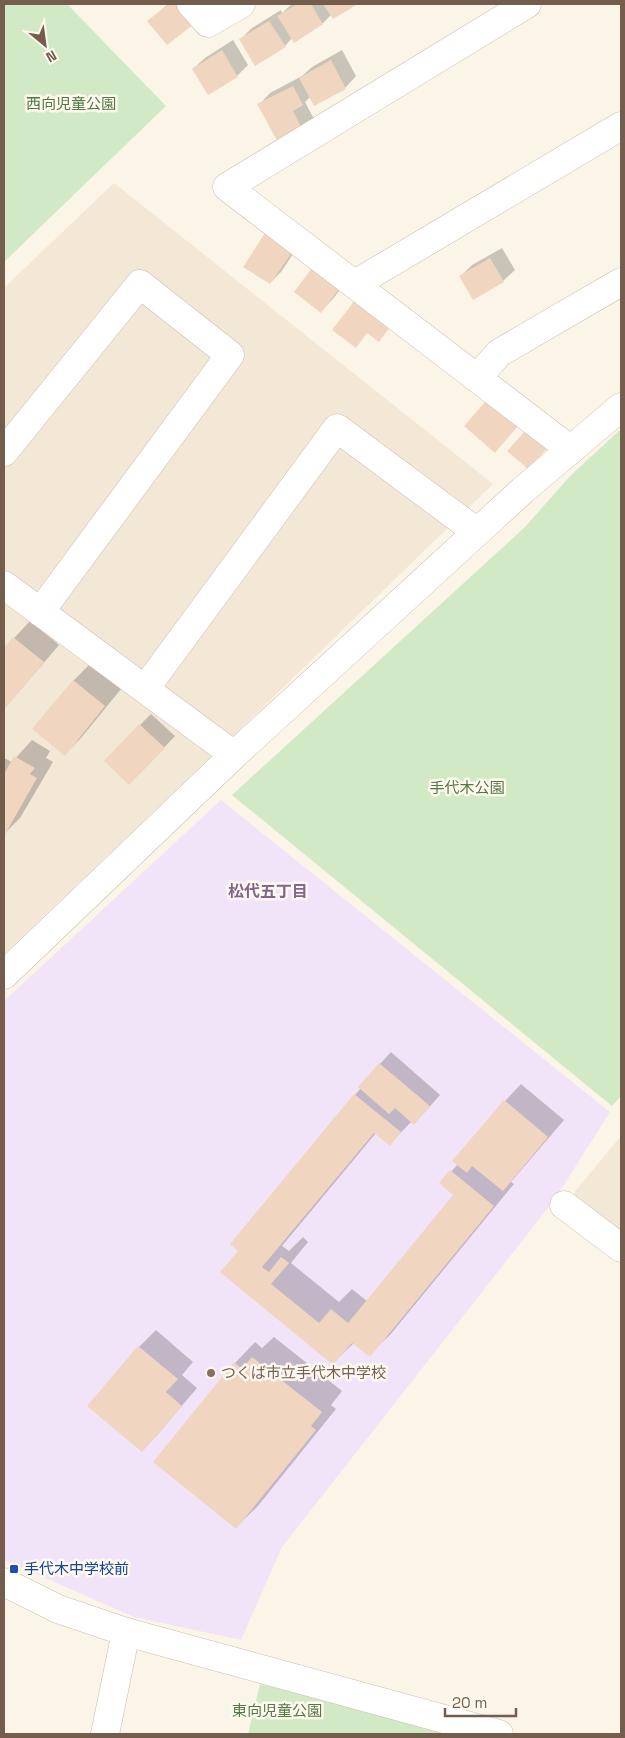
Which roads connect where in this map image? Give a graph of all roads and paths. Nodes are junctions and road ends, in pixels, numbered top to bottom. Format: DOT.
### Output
graph roads {
  1 [pos="191,4"];
  2 [pos="241,4"];
  3 [pos="527,4"];
  4 [pos="621,126"];
  5 [pos="621,282"];
  6 [pos="355,284"];
  7 [pos="477,378"];
  8 [pos="621,407"];
  9 [pos="571,450"];
  10 [pos="4,452"];
  11 [pos="477,532"];
  12 [pos="4,585"];
  13 [pos="40,612"];
  14 [pos="145,689"];
  15 [pos="234,755"];
  16 [pos="4,975"];
  17 [pos="564,1205"];
  18 [pos="621,1248"];
  19 [pos="4,1582"];
  20 [pos="126,1632"];
  21 [pos="454,1728"];
  22 [pos="105,1734"];
  23 [pos="499,1734"];
  1 -- 2 [label="street"];
  3 -- 6 [label="street"];
  4 -- 6 [label="street"];
  5 -- 7 [label="street"];
  6 -- 7 [label="street"];
  7 -- 9 [label="street"];
  8 -- 9 [label="street"];
  9 -- 11 [label="street"];
  10 -- 13 [label="street"];
  11 -- 14 [label="street"];
  11 -- 15 [label="street"];
  12 -- 13 [label="street"];
  13 -- 14 [label="street"];
  14 -- 15 [label="street"];
  15 -- 16 [label="street"];
  17 -- 18 [label="street"];
  19 -- 20 [label="street"];
  20 -- 21 [label="street"];
  20 -- 22 [label="street"];
  21 -- 23 [label="street"];
}
